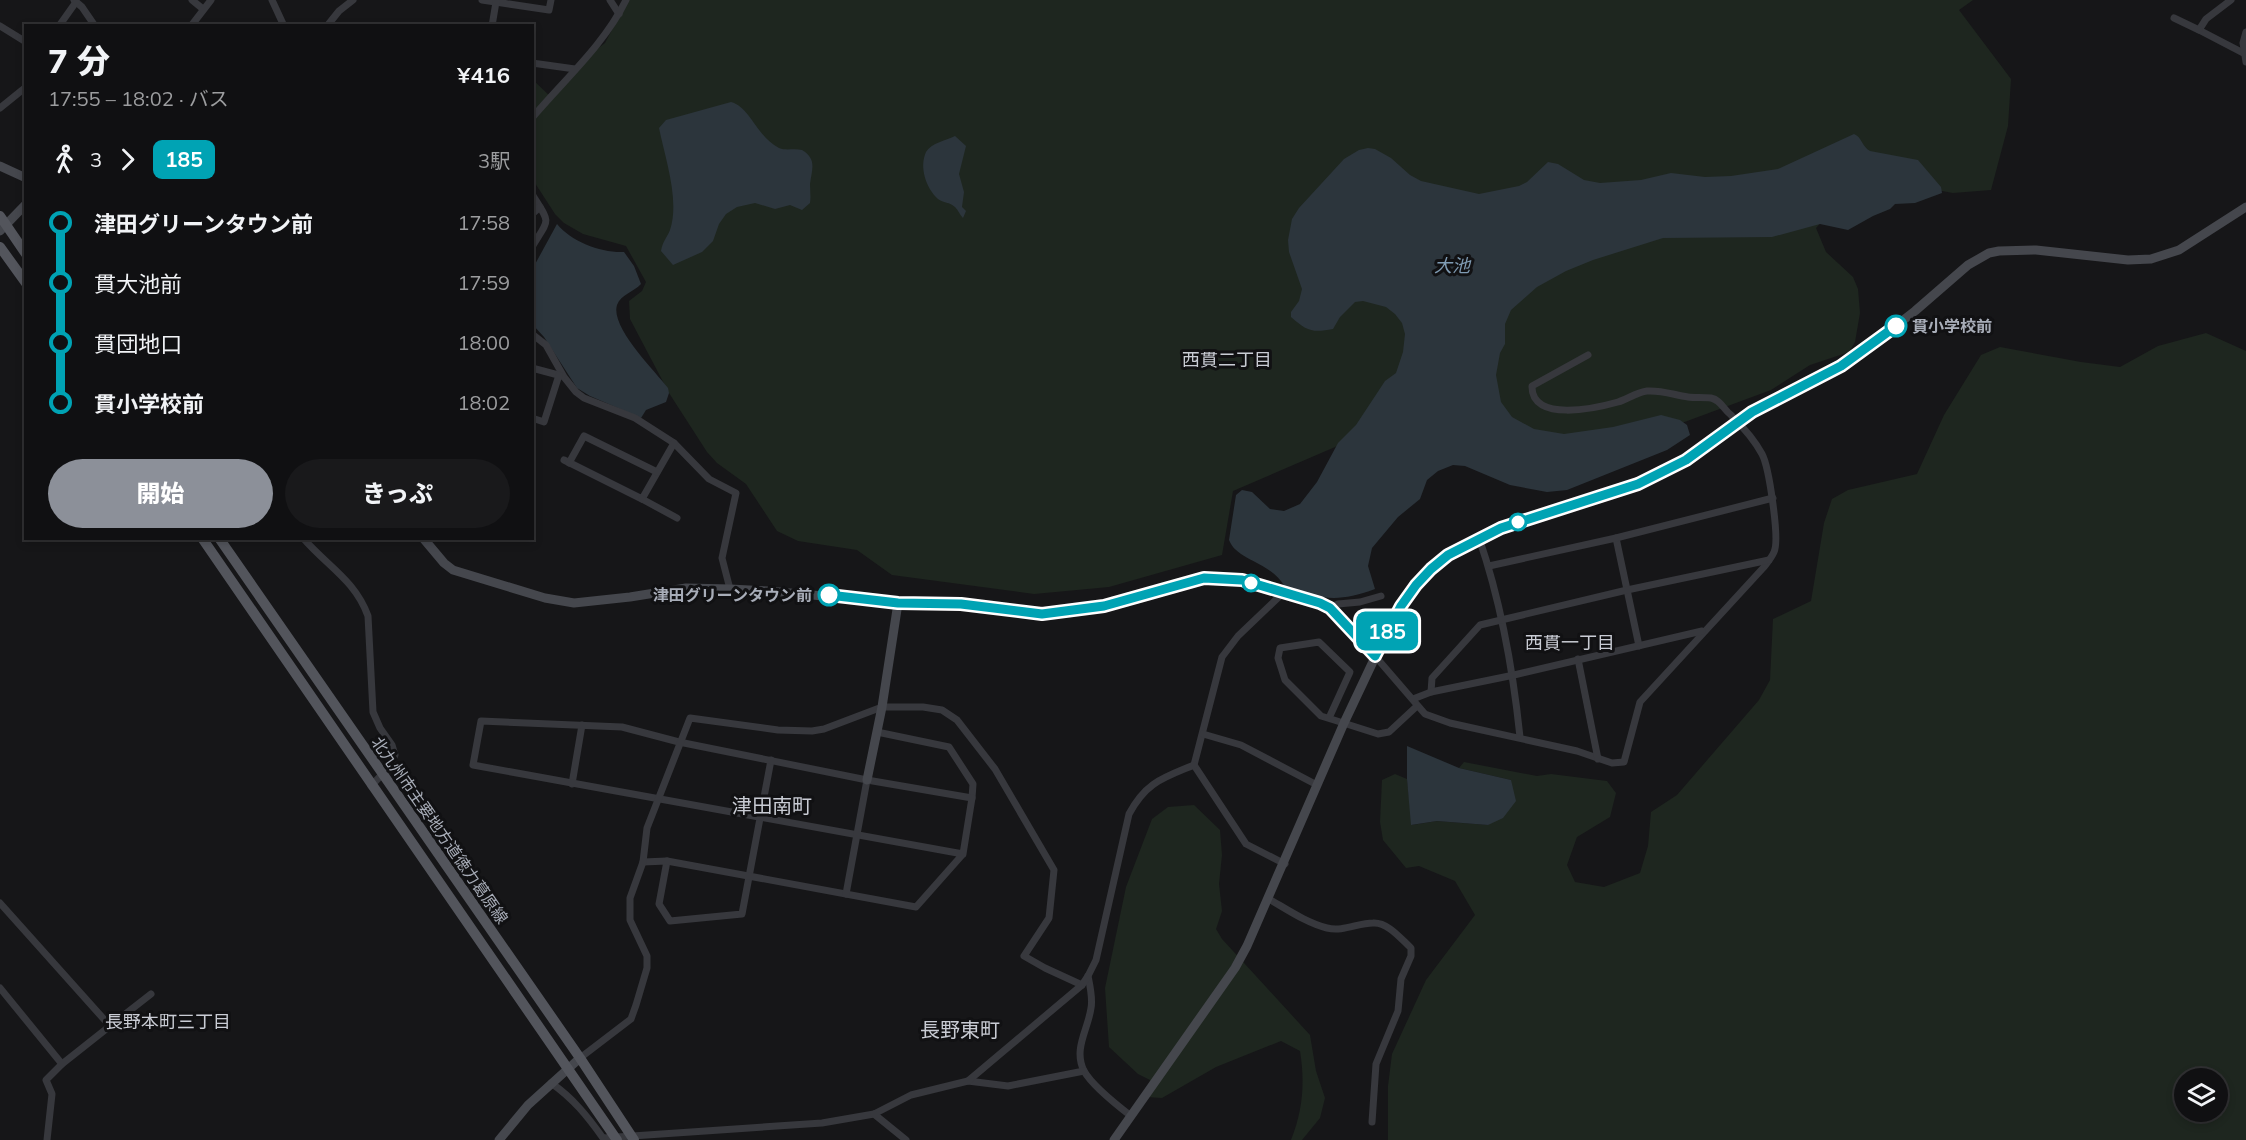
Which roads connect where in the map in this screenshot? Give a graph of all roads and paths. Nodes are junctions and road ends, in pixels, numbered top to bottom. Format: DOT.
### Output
graph roads {
  1 [pos="192,0"];
  2 [pos="211,0"];
  3 [pos="272,0"];
  4 [pos="353,0"];
  5 [pos="482,0"];
  6 [pos="550,0"];
  7 [pos="610,0"];
  8 [pos="626,0"];
  9 [pos="2231,0"];
  10 [pos="75,1"];
  11 [pos="496,2"];
  12 [pos="513,3"];
  13 [pos="204,9"];
  14 [pos="619,14"];
  15 [pos="2174,18"];
  16 [pos="59,24"];
  17 [pos="93,24"];
  18 [pos="193,24"];
  19 [pos="283,24"];
  20 [pos="329,24"];
  21 [pos="492,24"];
  22 [pos="0,26"];
  23 [pos="2199,30"];
  24 [pos="2246,32"];
  25 [pos="24,41"];
  26 [pos="2245,54"];
  27 [pos="2246,62"];
  28 [pos="534,63"];
  29 [pos="575,69"];
  30 [pos="24,89"];
  31 [pos="0,108"];
  32 [pos="534,116"];
  33 [pos="0,166"];
  34 [pos="24,177"];
  35 [pos="534,197"];
  36 [pos="24,206"];
  37 [pos="540,207"];
  38 [pos="2246,207"];
  39 [pos="534,212"];
  40 [pos="2,224"];
  41 [pos="534,244"];
  42 [pos="0,247"];
  43 [pos="24,252"];
  44 [pos="24,280"];
  45 [pos="534,336"];
  46 [pos="1588,355"];
  47 [pos="534,369"];
  48 [pos="562,376"];
  49 [pos="534,419"];
  50 [pos="1740,422"];
  51 [pos="674,443"];
  52 [pos="657,472"];
  53 [pos="1773,498"];
  54 [pos="642,499"];
  55 [pos="677,518"];
  56 [pos="1479,538"];
  57 [pos="1616,538"];
  58 [pos="203,540"];
  59 [pos="220,540"];
  60 [pos="305,540"];
  61 [pos="425,540"];
  62 [pos="1769,560"];
  63 [pos="1489,566"];
  64 [pos="730,589"];
  65 [pos="1627,590"];
  66 [pos="1283,593"];
  67 [pos="1380,596"];
  68 [pos="898,603"];
  69 [pos="1330,608"];
  70 [pos="1501,619"];
  71 [pos="1703,631"];
  72 [pos="1639,646"];
  73 [pos="1375,656"];
  74 [pos="1578,658"];
  75 [pos="1514,675"];
  76 [pos="1431,692"];
  77 [pos="1413,699"];
  78 [pos="1417,706"];
  79 [pos="882,707"];
  80 [pos="1329,718"];
  81 [pos="1344,723"];
  82 [pos="582,725"];
  83 [pos="877,732"];
  84 [pos="1203,734"];
  85 [pos="1520,737"];
  86 [pos="679,742"];
  87 [pos="1598,759"];
  88 [pos="771,760"];
  89 [pos="1194,765"];
  90 [pos="382,774"];
  91 [pos="867,780"];
  92 [pos="572,784"];
  93 [pos="1317,785"];
  94 [pos="371,786"];
  95 [pos="972,798"];
  96 [pos="657,799"];
  97 [pos="760,818"];
  98 [pos="858,835"];
  99 [pos="963,854"];
  100 [pos="667,861"];
  101 [pos="642,862"];
  102 [pos="1285,864"];
  103 [pos="750,875"];
  104 [pos="846,894"];
  105 [pos="1269,899"];
  106 [pos="0,903"];
  107 [pos="1088,976"];
  108 [pos="1082,985"];
  109 [pos="0,988"];
  110 [pos="151,994"];
  111 [pos="110,1026"];
  112 [pos="580,1058"];
  113 [pos="62,1064"];
  114 [pos="567,1069"];
  115 [pos="1084,1071"];
  116 [pos="968,1081"];
  117 [pos="551,1083"];
  118 [pos="874,1114"];
  119 [pos="1131,1116"];
  120 [pos="1372,1122"];
  121 [pos="47,1139"];
  122 [pos="616,1139"];
  123 [pos="633,1139"];
  124 [pos="499,1140"];
  125 [pos="906,1140"];
  126 [pos="1114,1140"];
  1 -- 13 [label="street"];
  2 -- 13 [label="street"];
  3 -- 19 [label="street"];
  4 -- 20 [label="street"];
  5 -- 11 [label="street"];
  6 -- 12 [label="street"];
  7 -- 14 [label="street"];
  8 -- 14 [label="street"];
  9 -- 23 [label="street"];
  10 -- 16 [label="street"];
  10 -- 17 [label="street"];
  11 -- 12 [label="street"];
  11 -- 21 [label="street"];
  13 -- 18 [label="street"];
  14 -- 29 [label="street"];
  15 -- 23 [label="street"];
  22 -- 25 [label="street"];
  23 -- 26 [label="street"];
  24 -- 26 [label="street"];
  26 -- 27 [label="street"];
  28 -- 29 [label="street"];
  29 -- 32 [label="street"];
  30 -- 31 [label="street"];
  33 -- 34 [label="street"];
  35 -- 37 [label="street"];
  36 -- 40 [label="street"];
  37 -- 39 [label="street"];
  37 -- 41 [label="street"];
  38 -- 50 [label="street"];
  40 -- 43 [label="main road"];
  42 -- 44 [label="main road"];
  45 -- 48 [label="street"];
  46 -- 50 [label="street"];
  47 -- 48 [label="street"];
  48 -- 49 [label="street"];
  48 -- 51 [label="street"];
  50 -- 53 [label="street"];
  50 -- 56 [label="street"];
  51 -- 52 [label="street"];
  51 -- 64 [label="street"];
  52 -- 54 [label="street"];
  52 -- 54 [label="street"];
  53 -- 57 [label="street"];
  53 -- 62 [label="street"];
  54 -- 55 [label="street"];
  56 -- 63 [label="street"];
  56 -- 73 [label="street"];
  57 -- 63 [label="street"];
  57 -- 65 [label="street"];
  58 -- 94 [label="main road, 北九州市主要地方道徳力葛原線"];
  59 -- 90 [label="main road, 北九州市主要地方道徳力葛原線"];
  60 -- 90 [label="street"];
  61 -- 64 [label="street"];
  62 -- 65 [label="street"];
  62 -- 71 [label="street"];
  63 -- 70 [label="street"];
  64 -- 68 [label="street"];
  65 -- 70 [label="street"];
  65 -- 72 [label="street"];
  66 -- 68 [label="street"];
  66 -- 69 [label="street"];
  66 -- 84 [label="street"];
  67 -- 69 [label="street"];
  68 -- 79 [label="street"];
  69 -- 73 [label="street"];
  70 -- 75 [label="street"];
  70 -- 76 [label="street"];
  71 -- 72 [label="street"];
  71 -- 87 [label="street"];
  72 -- 74 [label="street"];
  73 -- 77 [label="street"];
  73 -- 81 [label="street"];
  74 -- 75 [label="street"];
  74 -- 87 [label="street"];
  75 -- 76 [label="street"];
  75 -- 85 [label="street"];
  76 -- 77 [label="street"];
  77 -- 78 [label="street"];
  78 -- 81 [label="street"];
  78 -- 85 [label="street"];
  79 -- 83 [label="street"];
  79 -- 86 [label="street"];
  79 -- 108 [label="street"];
  80 -- 80 [label="street"];
  80 -- 81 [label="street"];
  81 -- 93 [label="street"];
  82 -- 86 [label="street"];
  82 -- 92 [label="street"];
  82 -- 92 [label="street"];
  83 -- 91 [label="street"];
  83 -- 95 [label="street"];
  84 -- 89 [label="street"];
  84 -- 93 [label="street"];
  85 -- 87 [label="street"];
  86 -- 88 [label="street"];
  86 -- 96 [label="street"];
  88 -- 91 [label="street"];
  88 -- 97 [label="street"];
  89 -- 102 [label="street"];
  89 -- 107 [label="street"];
  90 -- 94 [label="street"];
  90 -- 112 [label="main road, 北九州市主要地方道徳力葛原線"];
  91 -- 95 [label="street"];
  91 -- 98 [label="street"];
  92 -- 96 [label="street"];
  93 -- 102 [label="street"];
  94 -- 114 [label="main road, 北九州市主要地方道徳力葛原線"];
  95 -- 99 [label="street"];
  96 -- 97 [label="street"];
  96 -- 101 [label="street"];
  97 -- 98 [label="street"];
  97 -- 103 [label="street"];
  98 -- 99 [label="street"];
  98 -- 104 [label="street"];
  99 -- 104 [label="street"];
  100 -- 101 [label="street"];
  100 -- 103 [label="street"];
  100 -- 103 [label="street"];
  101 -- 112 [label="street"];
  102 -- 105 [label="street"];
  103 -- 104 [label="street"];
  105 -- 119 [label="street"];
  105 -- 120 [label="street"];
  106 -- 111 [label="street"];
  107 -- 108 [label="street"];
  107 -- 115 [label="street"];
  108 -- 116 [label="street"];
  109 -- 113 [label="street"];
  110 -- 111 [label="street"];
  111 -- 113 [label="street"];
  112 -- 114 [label="street"];
  112 -- 123 [label="main road, 北九州市主要地方道徳力葛原線"];
  113 -- 121 [label="street"];
  114 -- 117 [label="street"];
  114 -- 122 [label="main road, 北九州市主要地方道徳力葛原線"];
  115 -- 116 [label="street"];
  115 -- 119 [label="street"];
  116 -- 118 [label="street"];
  117 -- 122 [label="street"];
  117 -- 124 [label="street"];
  118 -- 123 [label="street"];
  118 -- 125 [label="street"];
  119 -- 126 [label="street"];
  122 -- 123 [label="street"];
}
